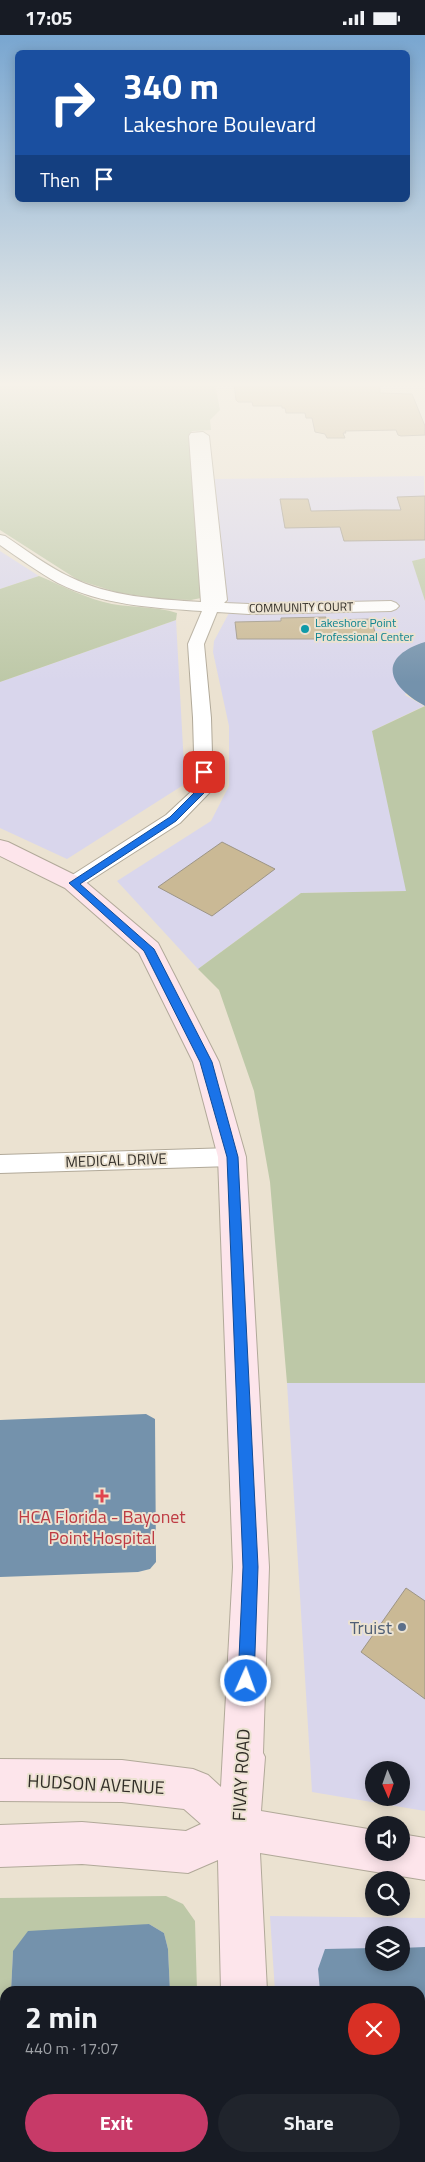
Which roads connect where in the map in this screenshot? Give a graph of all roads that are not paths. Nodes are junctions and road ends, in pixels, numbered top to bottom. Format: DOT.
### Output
graph roads {
  1 [pos="198,483"];
  2 [pos="208,483"];
  3 [pos="0,539"];
  4 [pos="391,606"];
  5 [pos="210,607"];
  6 [pos="0,847"];
  7 [pos="74,883"];
  8 [pos="232,1157"];
  9 [pos="0,1164"];
  10 [pos="0,1780"];
  11 [pos="238,1828"];
  12 [pos="0,1846"];
  13 [pos="365,1849"];
  14 [pos="410,1857"];
  15 [pos="425,1859"];
  16 [pos="244,1986"];
  1 -- 5 [label="street"];
  2 -- 5 [label="street"];
  3 -- 5 [label="street, COMMUNITY COURT"];
  4 -- 5 [label="street, COMMUNITY COURT"];
  5 -- 7 [label="street"];
  6 -- 7 [label="street, FIVAY ROAD"];
  7 -- 8 [label="street, FIVAY ROAD"];
  8 -- 9 [label="street, MEDICAL DRIVE"];
  8 -- 11 [label="street, FIVAY ROAD"];
  10 -- 11 [label="street, HUDSON AVENUE"];
  11 -- 12 [label="street"];
  11 -- 13 [label="street"];
  11 -- 16 [label="street, FIVAY ROAD"];
  14 -- 15 [label="street"];
}
